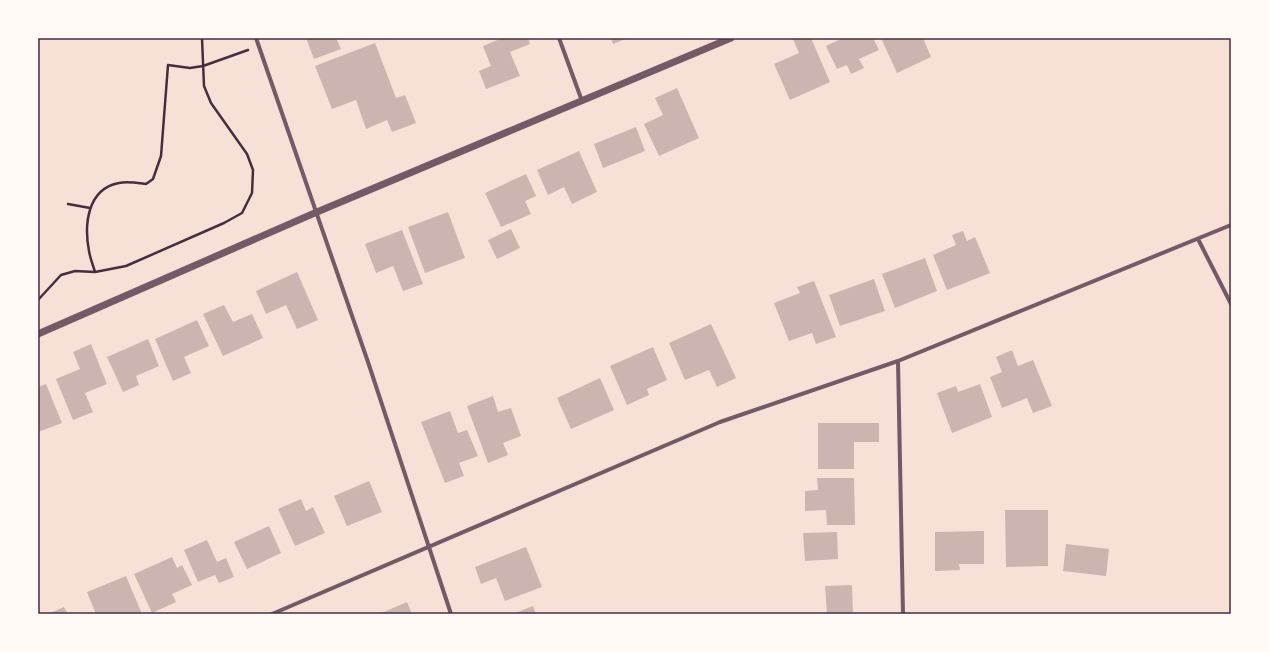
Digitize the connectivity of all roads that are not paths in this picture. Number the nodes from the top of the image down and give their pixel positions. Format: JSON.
{"nodes":[{"id":1,"x":256,"y":38,"type":"edge"},
{"id":2,"x":559,"y":38,"type":"edge"},
{"id":3,"x":730,"y":38,"type":"edge"},
{"id":4,"x":582,"y":101,"type":"junction"},
{"id":5,"x":317,"y":212,"type":"junction"},
{"id":6,"x":1231,"y":225,"type":"edge"},
{"id":7,"x":1198,"y":239,"type":"junction"},
{"id":8,"x":1231,"y":304,"type":"edge"},
{"id":9,"x":38,"y":334,"type":"edge"},
{"id":10,"x":898,"y":361,"type":"junction"},
{"id":11,"x":429,"y":546,"type":"junction"},
{"id":12,"x":272,"y":614,"type":"edge"},
{"id":13,"x":451,"y":614,"type":"edge"},
{"id":14,"x":903,"y":614,"type":"edge"}],
"edges":[{"from":1,"to":5,"type":"street"},
{"from":2,"to":4,"type":"street"},
{"from":3,"to":4,"type":"street"},
{"from":4,"to":5,"type":"street"},
{"from":5,"to":9,"type":"street"},
{"from":5,"to":11,"type":"street"},
{"from":6,"to":7,"type":"street"},
{"from":7,"to":8,"type":"street"},
{"from":7,"to":10,"type":"street"},
{"from":10,"to":11,"type":"street"},
{"from":10,"to":14,"type":"street"},
{"from":11,"to":12,"type":"street"},
{"from":11,"to":13,"type":"street"}]}
